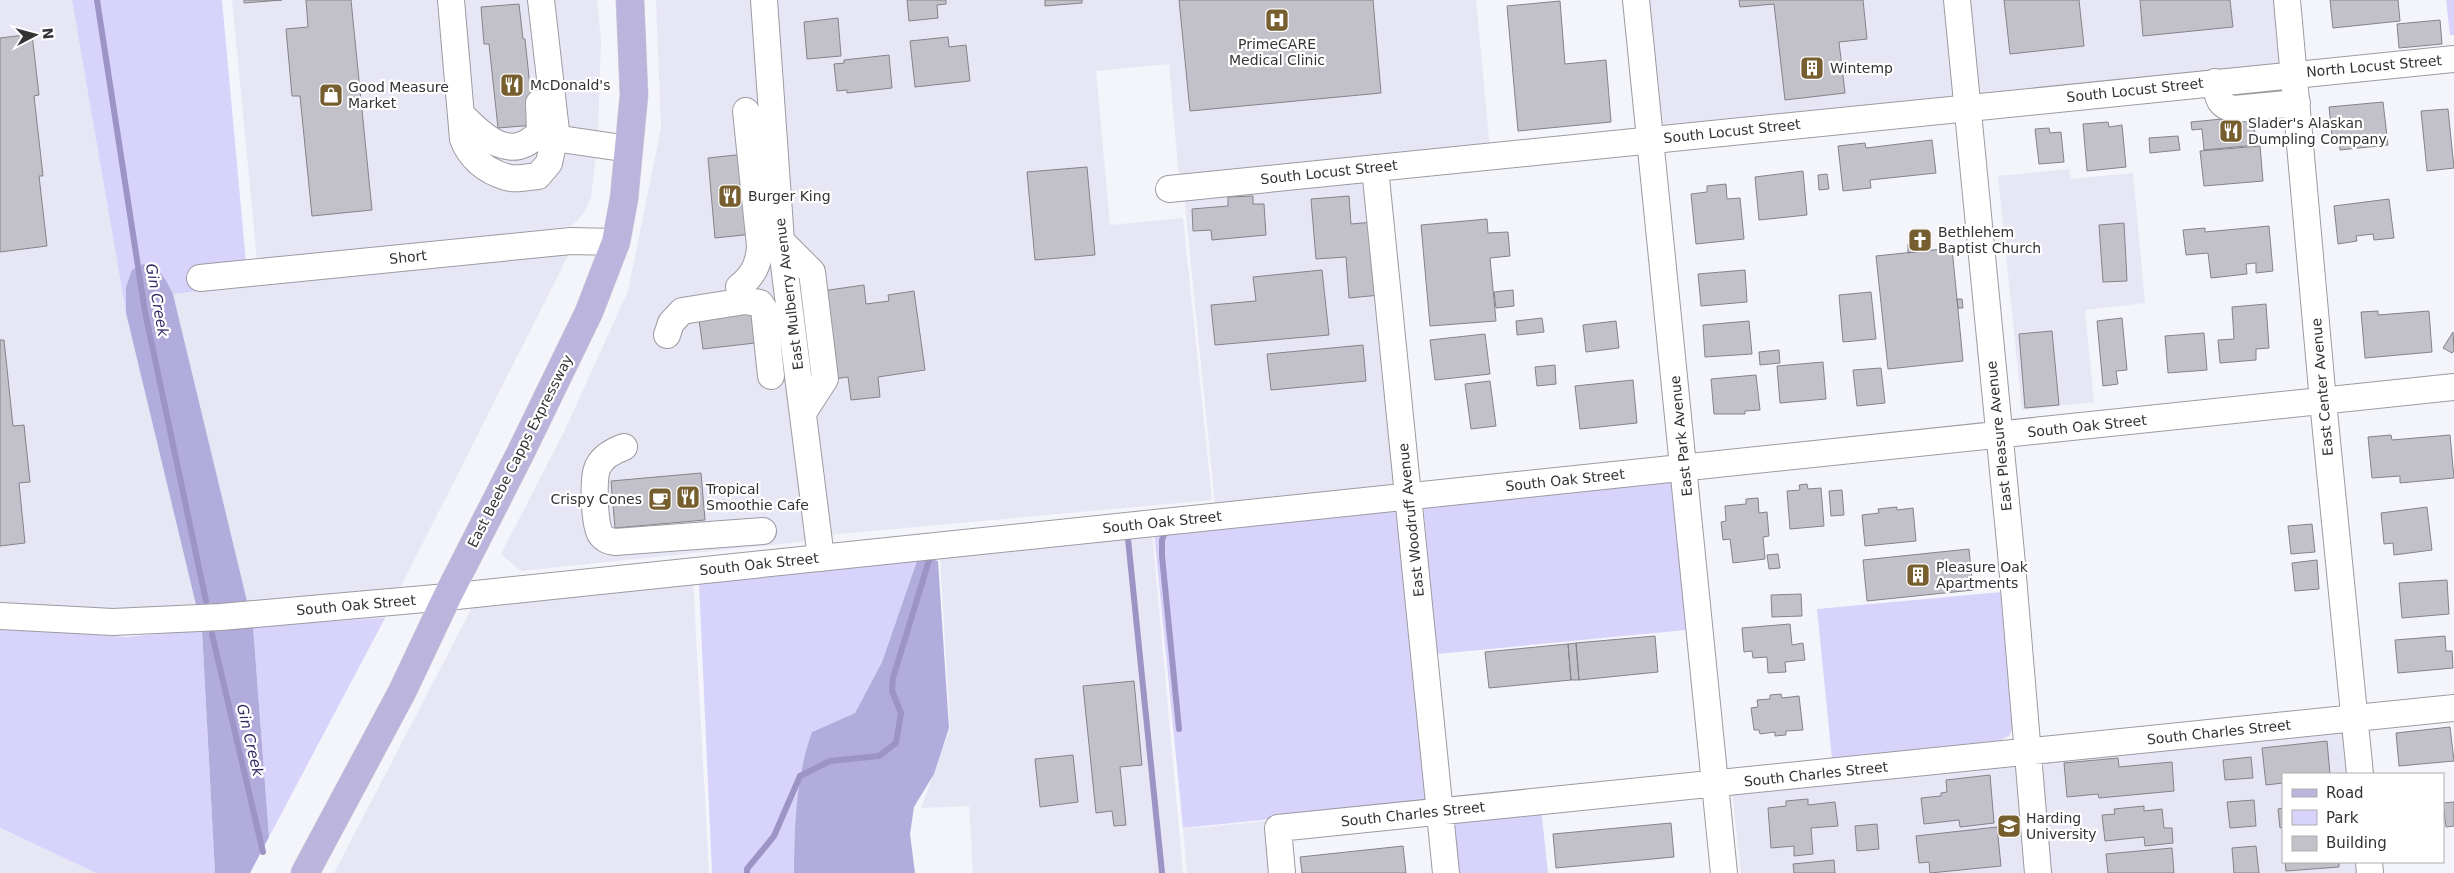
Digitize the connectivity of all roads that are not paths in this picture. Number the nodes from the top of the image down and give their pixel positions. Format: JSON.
{"nodes":[{"id":1,"x":451,"y":0,"type":"edge"},
{"id":2,"x":527,"y":0,"type":"edge"},
{"id":3,"x":541,"y":0,"type":"edge"},
{"id":4,"x":630,"y":0,"type":"edge"},
{"id":5,"x":764,"y":0,"type":"edge"},
{"id":6,"x":1636,"y":0,"type":"edge"},
{"id":7,"x":1957,"y":0,"type":"edge"},
{"id":8,"x":2287,"y":0,"type":"edge"},
{"id":9,"x":2454,"y":59,"type":"edge"},
{"id":10,"x":2294,"y":74,"type":"junction"},
{"id":11,"x":2215,"y":82,"type":"junction"},
{"id":12,"x":2297,"y":103,"type":"junction"},
{"id":13,"x":1966,"y":108,"type":"junction"},
{"id":14,"x":746,"y":111,"type":"dead end"},
{"id":15,"x":461,"y":114,"type":"junction"},
{"id":16,"x":554,"y":138,"type":"junction"},
{"id":17,"x":1650,"y":140,"type":"junction"},
{"id":18,"x":629,"y":149,"type":"junction"},
{"id":19,"x":1376,"y":168,"type":"junction"},
{"id":20,"x":1169,"y":189,"type":"dead end"},
{"id":21,"x":616,"y":242,"type":"junction"},
{"id":22,"x":200,"y":278,"type":"dead end"},
{"id":23,"x":739,"y":287,"type":"dead end"},
{"id":24,"x":667,"y":336,"type":"dead end"},
{"id":25,"x":772,"y":376,"type":"dead end"},
{"id":26,"x":2454,"y":387,"type":"edge"},
{"id":27,"x":2323,"y":401,"type":"junction"},
{"id":28,"x":1999,"y":435,"type":"junction"},
{"id":29,"x":624,"y":447,"type":"dead end"},
{"id":30,"x":1684,"y":468,"type":"junction"},
{"id":31,"x":1408,"y":497,"type":"junction"},
{"id":32,"x":763,"y":531,"type":"dead end"},
{"id":33,"x":822,"y":558,"type":"junction"},
{"id":34,"x":447,"y":597,"type":"junction"},
{"id":35,"x":0,"y":616,"type":"edge"},
{"id":36,"x":2454,"y":708,"type":"edge"},
{"id":37,"x":2355,"y":718,"type":"junction"},
{"id":38,"x":2027,"y":752,"type":"junction"},
{"id":39,"x":2360,"y":773,"type":"edge"},
{"id":40,"x":1714,"y":784,"type":"junction"},
{"id":41,"x":1440,"y":812,"type":"junction"},
{"id":42,"x":305,"y":873,"type":"edge"},
{"id":43,"x":1282,"y":873,"type":"edge"},
{"id":44,"x":1446,"y":873,"type":"edge"},
{"id":45,"x":1724,"y":873,"type":"edge"},
{"id":46,"x":2038,"y":873,"type":"edge"}],
"edges":[{"from":1,"to":15,"type":"street"},
{"from":2,"to":15,"type":"street"},
{"from":3,"to":16,"type":"street"},
{"from":4,"to":18,"type":"main road","name":"East Beebe Capps Expressway"},
{"from":5,"to":33,"type":"street","name":"East Mulberry Avenue"},
{"from":6,"to":17,"type":"street","name":"East Park Avenue"},
{"from":7,"to":13,"type":"street","name":"East Pleasure Avenue"},
{"from":8,"to":10,"type":"street","name":"East Center Avenue"},
{"from":9,"to":10,"type":"street","name":"North Locust Street"},
{"from":10,"to":11,"type":"street","name":"South Locust Street"},
{"from":10,"to":12,"type":"street","name":"East Center Avenue"},
{"from":11,"to":12,"type":"street"},
{"from":11,"to":13,"type":"street","name":"South Locust Street"},
{"from":12,"to":27,"type":"street","name":"East Center Avenue"},
{"from":13,"to":17,"type":"street","name":"South Locust Street"},
{"from":13,"to":28,"type":"street","name":"East Pleasure Avenue"},
{"from":14,"to":23,"type":"street"},
{"from":15,"to":16,"type":"street"},
{"from":16,"to":18,"type":"street"},
{"from":17,"to":19,"type":"street","name":"South Locust Street"},
{"from":17,"to":30,"type":"street","name":"East Park Avenue"},
{"from":18,"to":21,"type":"main road","name":"East Beebe Capps Expressway"},
{"from":19,"to":20,"type":"street","name":"South Locust Street"},
{"from":19,"to":31,"type":"street","name":"East Woodruff Avenue"},
{"from":21,"to":22,"type":"street","name":"Short"},
{"from":21,"to":34,"type":"main road","name":"East Beebe Capps Expressway"},
{"from":24,"to":25,"type":"street"},
{"from":26,"to":27,"type":"street","name":"South Oak Street"},
{"from":27,"to":28,"type":"street","name":"South Oak Street"},
{"from":27,"to":37,"type":"street","name":"East Center Avenue"},
{"from":28,"to":30,"type":"street","name":"South Oak Street"},
{"from":28,"to":38,"type":"street","name":"East Pleasure Avenue"},
{"from":29,"to":32,"type":"street"},
{"from":30,"to":31,"type":"street","name":"South Oak Street"},
{"from":30,"to":40,"type":"street","name":"East Park Avenue"},
{"from":31,"to":33,"type":"street","name":"South Oak Street"},
{"from":31,"to":41,"type":"street","name":"East Woodruff Avenue"},
{"from":33,"to":34,"type":"street","name":"South Oak Street"},
{"from":34,"to":35,"type":"street","name":"South Oak Street"},
{"from":34,"to":42,"type":"main road","name":"East Beebe Capps Expressway"},
{"from":36,"to":37,"type":"street","name":"South Charles Street"},
{"from":37,"to":38,"type":"street","name":"South Charles Street"},
{"from":37,"to":39,"type":"street","name":"East Center Avenue"},
{"from":38,"to":40,"type":"street","name":"South Charles Street"},
{"from":38,"to":46,"type":"street","name":"East Pleasure Avenue"},
{"from":40,"to":41,"type":"street","name":"South Charles Street"},
{"from":40,"to":45,"type":"street","name":"East Park Avenue"},
{"from":41,"to":43,"type":"street","name":"South Charles Street"},
{"from":41,"to":44,"type":"street","name":"East Woodruff Avenue"}]}
